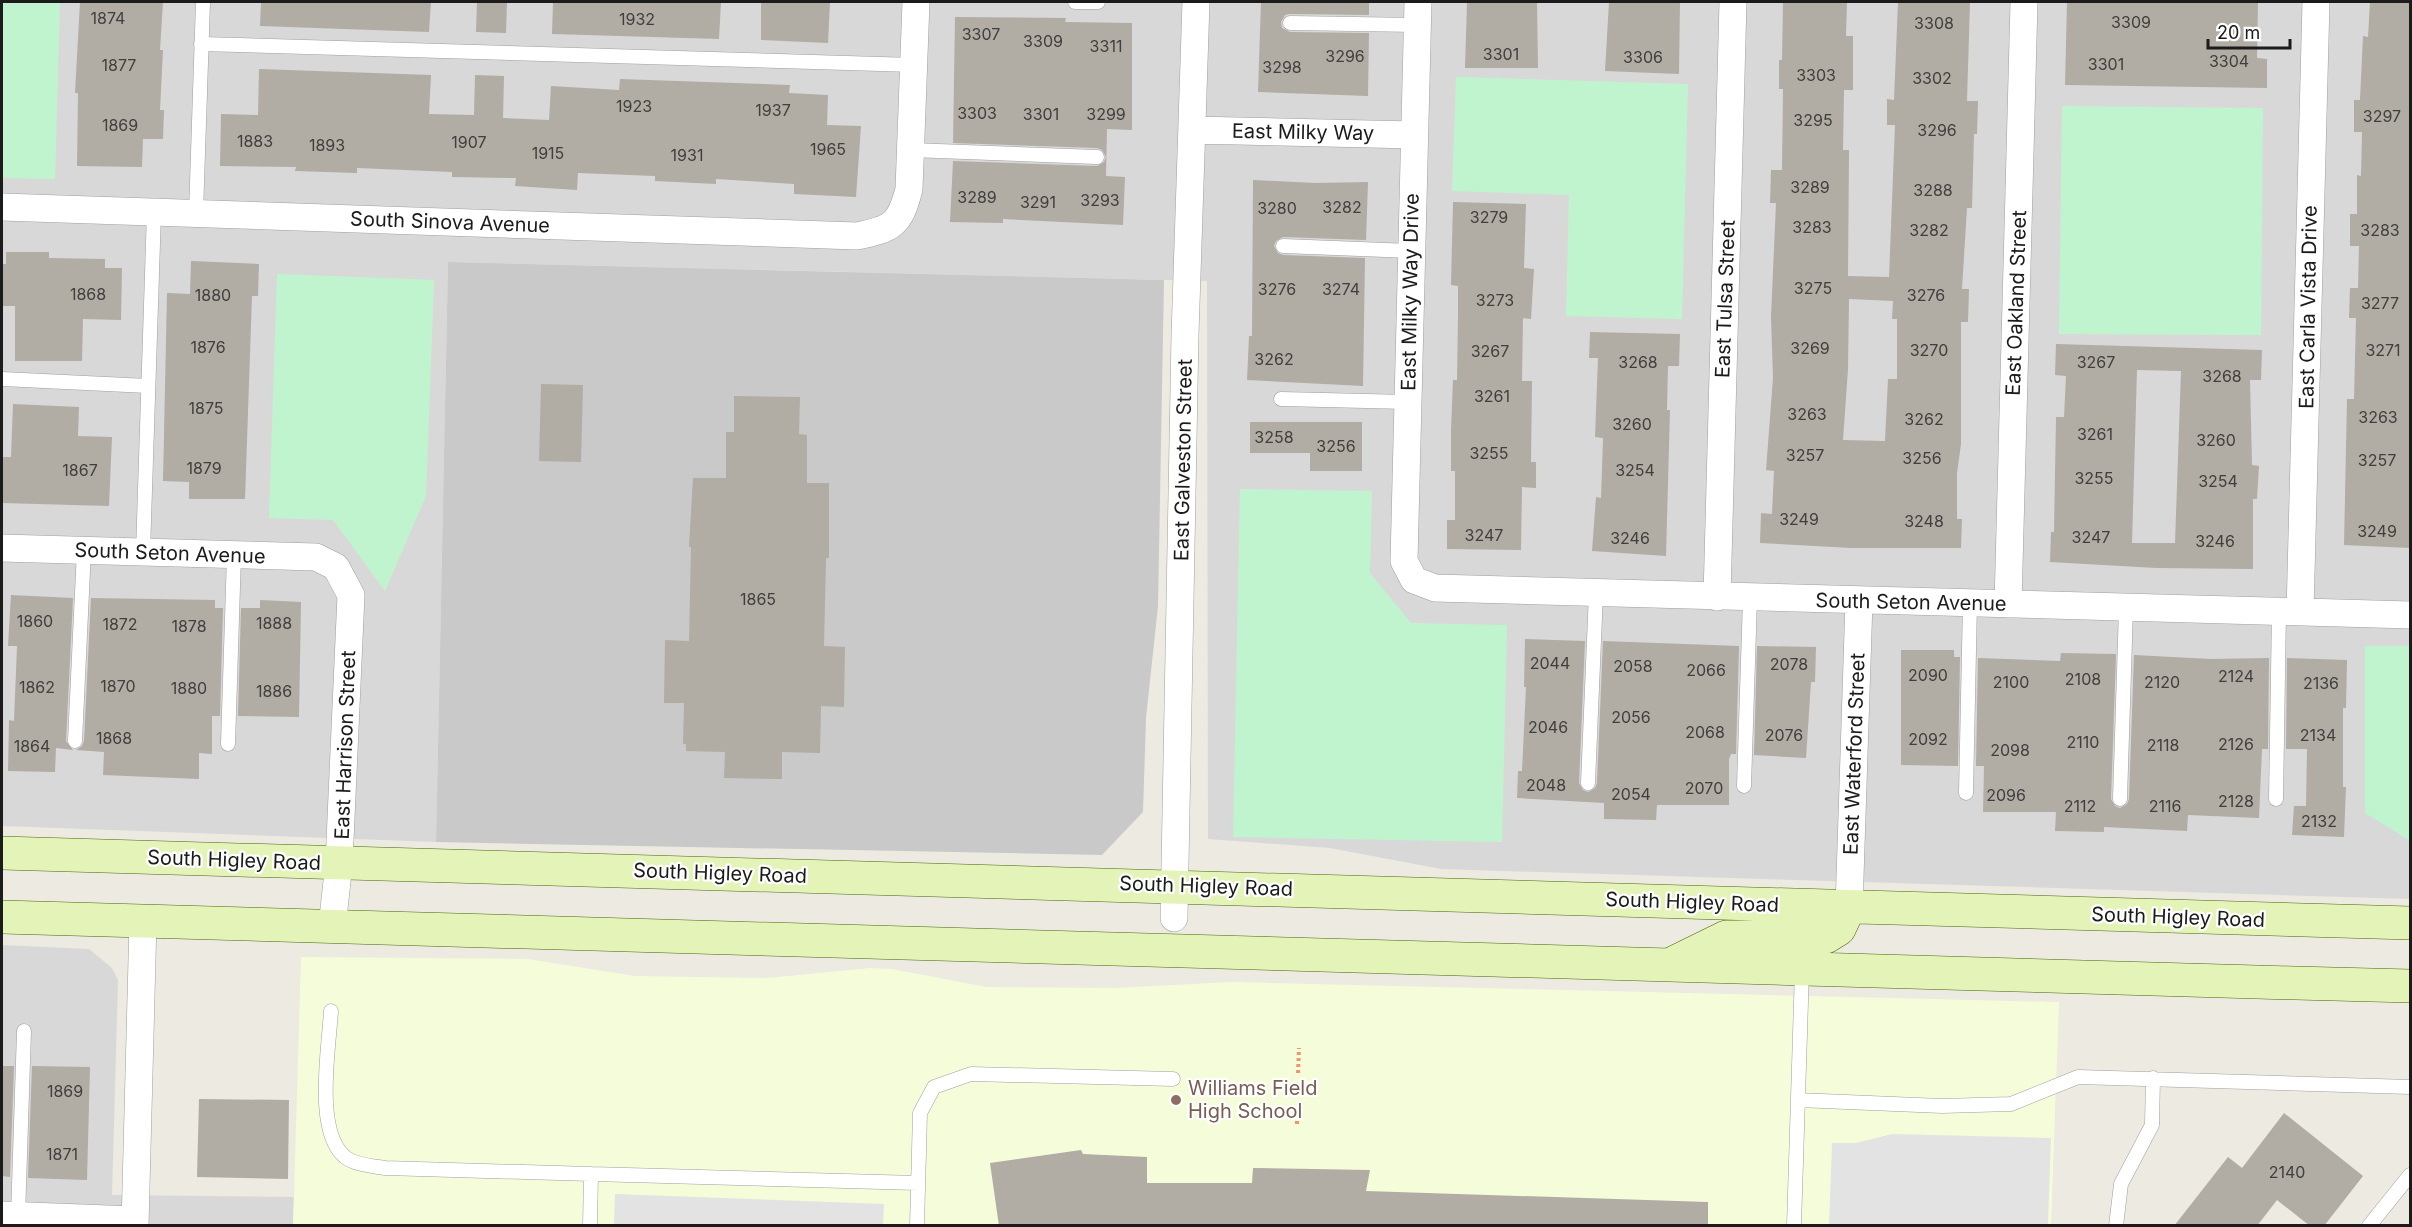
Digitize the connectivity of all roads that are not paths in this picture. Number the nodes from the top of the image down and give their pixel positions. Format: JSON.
{"nodes":[{"id":1,"x":202,"y":2,"type":"edge"},
{"id":2,"x":916,"y":2,"type":"edge"},
{"id":3,"x":1075,"y":2,"type":"edge"},
{"id":4,"x":1098,"y":2,"type":"edge"},
{"id":5,"x":1196,"y":2,"type":"edge"},
{"id":6,"x":1733,"y":2,"type":"edge"},
{"id":7,"x":2024,"y":2,"type":"edge"},
{"id":8,"x":2316,"y":2,"type":"edge"},
{"id":9,"x":1418,"y":14,"type":"edge"},
{"id":10,"x":1290,"y":22,"type":"dead end"},
{"id":11,"x":201,"y":45,"type":"junction"},
{"id":12,"x":914,"y":65,"type":"junction"},
{"id":13,"x":1192,"y":130,"type":"junction"},
{"id":14,"x":1414,"y":135,"type":"junction"},
{"id":15,"x":911,"y":150,"type":"junction"},
{"id":16,"x":1097,"y":157,"type":"dead end"},
{"id":17,"x":2,"y":207,"type":"edge"},
{"id":18,"x":153,"y":212,"type":"junction"},
{"id":19,"x":196,"y":213,"type":"junction"},
{"id":20,"x":1283,"y":246,"type":"dead end"},
{"id":21,"x":1411,"y":251,"type":"junction"},
{"id":22,"x":2,"y":379,"type":"edge"},
{"id":23,"x":148,"y":387,"type":"junction"},
{"id":24,"x":1281,"y":399,"type":"dead end"},
{"id":25,"x":1408,"y":402,"type":"junction"},
{"id":26,"x":2,"y":548,"type":"edge"},
{"id":27,"x":84,"y":550,"type":"junction"},
{"id":28,"x":143,"y":552,"type":"junction"},
{"id":29,"x":234,"y":555,"type":"junction"},
{"id":30,"x":336,"y":567,"type":"joint"},
{"id":31,"x":1414,"y":580,"type":"joint"},
{"id":32,"x":1596,"y":593,"type":"junction"},
{"id":33,"x":1718,"y":597,"type":"junction"},
{"id":34,"x":1750,"y":597,"type":"junction"},
{"id":35,"x":1859,"y":601,"type":"junction"},
{"id":36,"x":1970,"y":603,"type":"junction"},
{"id":37,"x":2008,"y":604,"type":"junction"},
{"id":38,"x":2126,"y":608,"type":"junction"},
{"id":39,"x":2289,"y":612,"type":"junction"},
{"id":40,"x":2410,"y":615,"type":"edge"},
{"id":41,"x":75,"y":741,"type":"dead end"},
{"id":42,"x":228,"y":744,"type":"dead end"},
{"id":43,"x":1588,"y":783,"type":"dead end"},
{"id":44,"x":1744,"y":786,"type":"dead end"},
{"id":45,"x":1966,"y":794,"type":"dead end"},
{"id":46,"x":2120,"y":799,"type":"dead end"},
{"id":47,"x":2276,"y":799,"type":"dead end"},
{"id":48,"x":2,"y":853,"type":"edge"},
{"id":49,"x":339,"y":863,"type":"junction"},
{"id":50,"x":1174,"y":885,"type":"junction"},
{"id":51,"x":1849,"y":908,"type":"junction"},
{"id":52,"x":2,"y":917,"type":"edge"},
{"id":53,"x":1174,"y":918,"type":"dead end"},
{"id":54,"x":142,"y":921,"type":"junction"},
{"id":55,"x":2410,"y":923,"type":"edge"},
{"id":56,"x":332,"y":927,"type":"junction"},
{"id":57,"x":1669,"y":965,"type":"junction"},
{"id":58,"x":1802,"y":969,"type":"junction"},
{"id":59,"x":2410,"y":986,"type":"edge"},
{"id":60,"x":331,"y":1011,"type":"dead end"},
{"id":61,"x":24,"y":1031,"type":"dead end"},
{"id":62,"x":2153,"y":1078,"type":"junction"},
{"id":63,"x":1173,"y":1079,"type":"dead end"},
{"id":64,"x":2410,"y":1087,"type":"edge"},
{"id":65,"x":1798,"y":1101,"type":"junction"},
{"id":66,"x":591,"y":1174,"type":"junction"},
{"id":67,"x":2410,"y":1175,"type":"edge"},
{"id":68,"x":918,"y":1183,"type":"junction"},
{"id":69,"x":10,"y":1216,"type":"edge"},
{"id":70,"x":135,"y":1222,"type":"edge"},
{"id":71,"x":590,"y":1226,"type":"edge"},
{"id":72,"x":917,"y":1226,"type":"edge"},
{"id":73,"x":1794,"y":1226,"type":"edge"},
{"id":74,"x":2116,"y":1226,"type":"edge"},
{"id":75,"x":2369,"y":1226,"type":"edge"}],
"edges":[{"from":1,"to":11,"type":"lane"},
{"from":2,"to":12,"type":"street"},
{"from":3,"to":4,"type":"lane"},
{"from":5,"to":13,"type":"street","name":"East Galveston Street"},
{"from":6,"to":33,"type":"street","name":"East Tulsa Street"},
{"from":7,"to":37,"type":"street","name":"East Oakland Street"},
{"from":8,"to":39,"type":"street","name":"East Carla Vista Drive"},
{"from":9,"to":10,"type":"lane"},
{"from":9,"to":14,"type":"street","name":"East Milky Way Drive"},
{"from":11,"to":12,"type":"lane"},
{"from":11,"to":19,"type":"lane"},
{"from":12,"to":15,"type":"street"},
{"from":13,"to":14,"type":"street","name":"East Milky Way"},
{"from":13,"to":50,"type":"street","name":"East Galveston Street"},
{"from":14,"to":21,"type":"street","name":"East Milky Way Drive"},
{"from":15,"to":16,"type":"lane"},
{"from":15,"to":19,"type":"street","name":"South Sinova Avenue"},
{"from":17,"to":18,"type":"street","name":"South Sinova Avenue"},
{"from":18,"to":19,"type":"street","name":"South Sinova Avenue"},
{"from":18,"to":23,"type":"lane"},
{"from":20,"to":21,"type":"lane"},
{"from":21,"to":25,"type":"street","name":"East Milky Way Drive"},
{"from":22,"to":23,"type":"lane"},
{"from":23,"to":28,"type":"lane"},
{"from":24,"to":25,"type":"lane"},
{"from":25,"to":31,"type":"street","name":"East Milky Way Drive"},
{"from":26,"to":27,"type":"street","name":"South Seton Avenue"},
{"from":27,"to":28,"type":"street","name":"South Seton Avenue"},
{"from":27,"to":41,"type":"lane"},
{"from":28,"to":29,"type":"street","name":"South Seton Avenue"},
{"from":29,"to":30,"type":"street","name":"South Seton Avenue"},
{"from":29,"to":42,"type":"lane"},
{"from":30,"to":49,"type":"street","name":"East Harrison Street"},
{"from":31,"to":32,"type":"street","name":"South Seton Avenue"},
{"from":32,"to":33,"type":"street","name":"South Seton Avenue"},
{"from":32,"to":43,"type":"lane"},
{"from":33,"to":34,"type":"street","name":"South Seton Avenue"},
{"from":34,"to":35,"type":"street","name":"South Seton Avenue"},
{"from":34,"to":44,"type":"lane"},
{"from":35,"to":36,"type":"street","name":"South Seton Avenue"},
{"from":35,"to":51,"type":"street","name":"East Waterford Street"},
{"from":36,"to":37,"type":"street","name":"South Seton Avenue"},
{"from":36,"to":45,"type":"lane"},
{"from":37,"to":38,"type":"street","name":"South Seton Avenue"},
{"from":38,"to":39,"type":"street","name":"South Seton Avenue"},
{"from":38,"to":46,"type":"lane"},
{"from":39,"to":40,"type":"street","name":"South Seton Avenue"},
{"from":39,"to":47,"type":"lane"},
{"from":48,"to":49,"type":"main road","name":"South Higley Road"},
{"from":49,"to":50,"type":"main road","name":"South Higley Road"},
{"from":49,"to":56,"type":"street","name":"East Harrison Street"},
{"from":50,"to":51,"type":"main road","name":"South Higley Road"},
{"from":50,"to":53,"type":"street","name":"East Galveston Street"},
{"from":51,"to":55,"type":"main road","name":"South Higley Road"},
{"from":51,"to":57,"type":"main road"},
{"from":52,"to":54,"type":"main road"},
{"from":54,"to":56,"type":"main road"},
{"from":54,"to":70,"type":"street"},
{"from":56,"to":57,"type":"main road"},
{"from":57,"to":58,"type":"main road"},
{"from":58,"to":59,"type":"main road"},
{"from":58,"to":65,"type":"lane"},
{"from":60,"to":66,"type":"lane"},
{"from":61,"to":69,"type":"lane"},
{"from":62,"to":64,"type":"lane"},
{"from":62,"to":65,"type":"lane"},
{"from":62,"to":74,"type":"lane"},
{"from":63,"to":68,"type":"lane"},
{"from":65,"to":73,"type":"lane"},
{"from":66,"to":68,"type":"lane"},
{"from":66,"to":71,"type":"lane"},
{"from":67,"to":75,"type":"lane"},
{"from":68,"to":72,"type":"lane"},
{"from":69,"to":70,"type":"street"}]}
